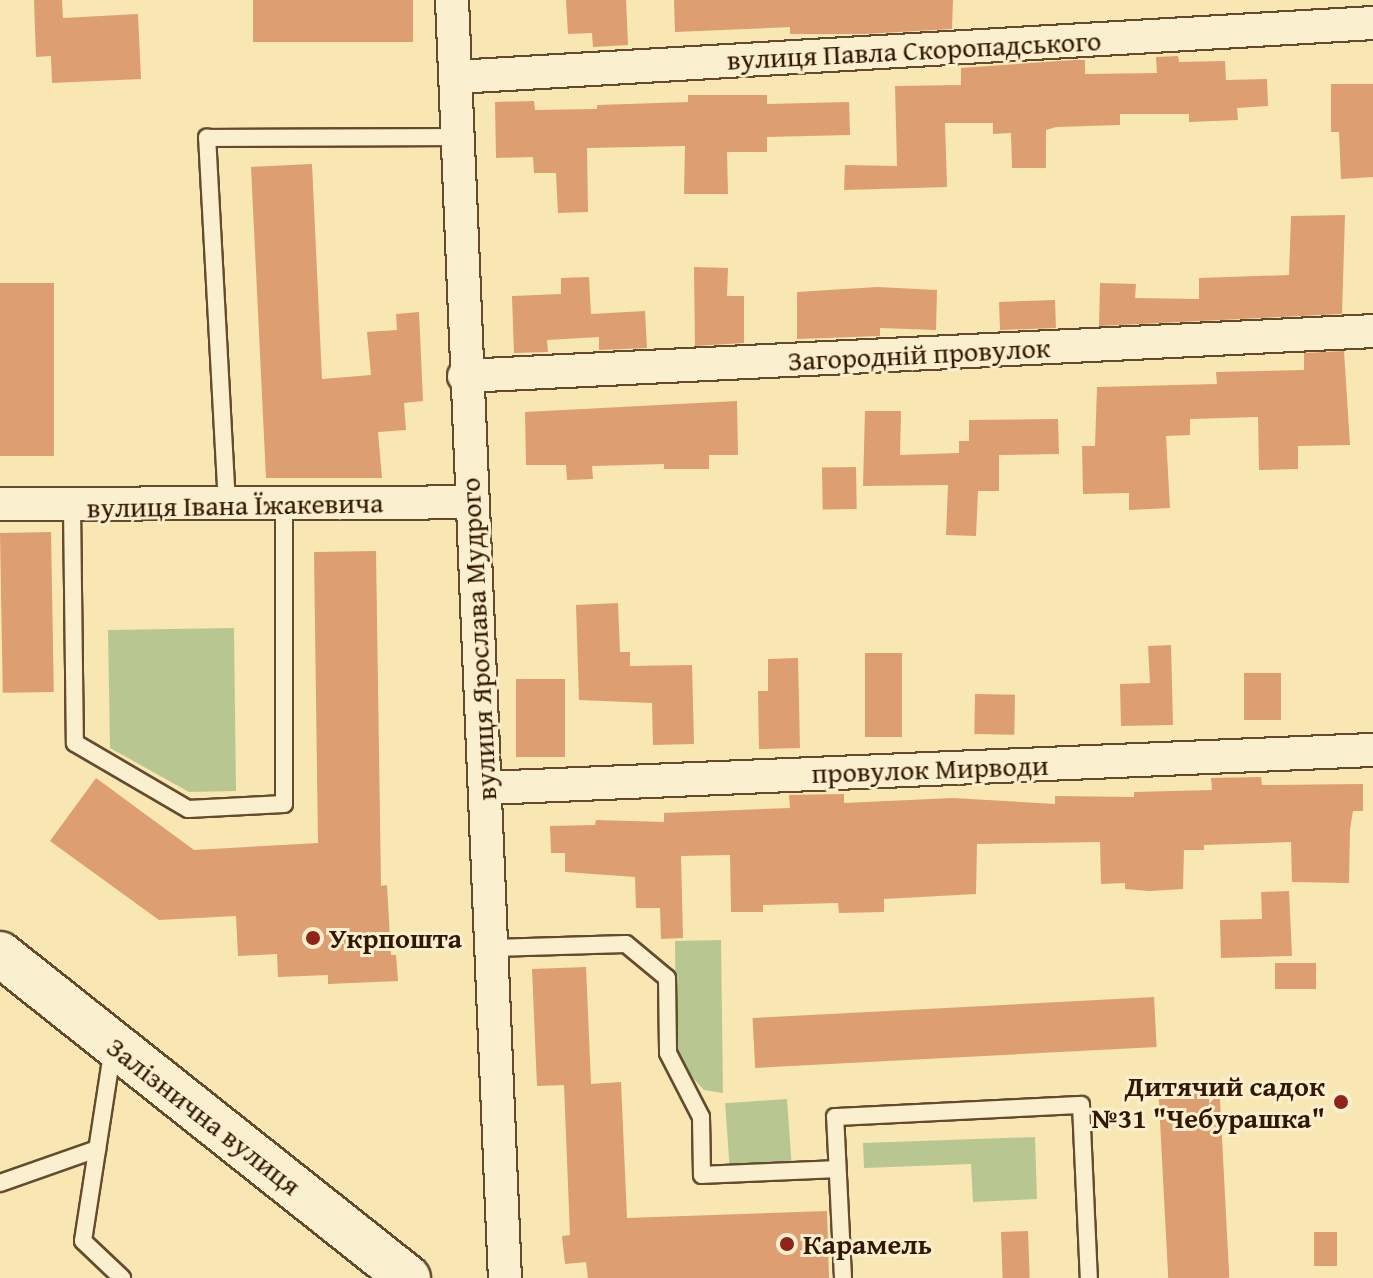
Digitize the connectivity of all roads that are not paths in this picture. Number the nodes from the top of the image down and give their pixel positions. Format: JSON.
{"nodes":[{"id":1,"x":452,"y":0,"type":"edge"},
{"id":2,"x":1373,"y":23,"type":"edge"},
{"id":3,"x":456,"y":77,"type":"junction"},
{"id":4,"x":458,"y":137,"type":"junction"},
{"id":5,"x":1373,"y":331,"type":"edge"},
{"id":6,"x":464,"y":376,"type":"junction"},
{"id":7,"x":470,"y":502,"type":"junction"},
{"id":8,"x":0,"y":504,"type":"edge"},
{"id":9,"x":284,"y":504,"type":"junction"},
{"id":10,"x":227,"y":505,"type":"junction"},
{"id":11,"x":72,"y":507,"type":"junction"},
{"id":12,"x":1373,"y":750,"type":"edge"},
{"id":13,"x":487,"y":788,"type":"junction"},
{"id":14,"x":493,"y":948,"type":"junction"},
{"id":15,"x":0,"y":954,"type":"edge"},
{"id":16,"x":113,"y":1044,"type":"junction"},
{"id":17,"x":97,"y":1149,"type":"junction"},
{"id":18,"x":837,"y":1169,"type":"junction"},
{"id":19,"x":0,"y":1183,"type":"edge"},
{"id":20,"x":122,"y":1278,"type":"edge"},
{"id":21,"x":408,"y":1278,"type":"edge"},
{"id":22,"x":505,"y":1278,"type":"edge"},
{"id":23,"x":843,"y":1278,"type":"edge"},
{"id":24,"x":1089,"y":1278,"type":"edge"}],
"edges":[{"from":1,"to":3,"type":"street","name":"вулиця Ярослава Мудрого"},
{"from":2,"to":3,"type":"street","name":"вулиця Павла Скоропадського"},
{"from":3,"to":4,"type":"street","name":"вулиця Ярослава Мудрого"},
{"from":4,"to":6,"type":"street","name":"вулиця Ярослава Мудрого"},
{"from":4,"to":10,"type":"lane"},
{"from":5,"to":6,"type":"street","name":"Загородній провулок"},
{"from":6,"to":7,"type":"street","name":"вулиця Ярослава Мудрого"},
{"from":7,"to":9,"type":"street","name":"вулиця Івана Їжакевича"},
{"from":7,"to":13,"type":"street","name":"вулиця Ярослава Мудрого"},
{"from":8,"to":11,"type":"street","name":"вулиця Івана Їжакевича"},
{"from":9,"to":10,"type":"street","name":"вулиця Івана Їжакевича"},
{"from":9,"to":11,"type":"lane"},
{"from":10,"to":11,"type":"street","name":"вулиця Івана Їжакевича"},
{"from":12,"to":13,"type":"street","name":"провулок Мирводи"},
{"from":13,"to":14,"type":"street","name":"вулиця Ярослава Мудрого"},
{"from":14,"to":18,"type":"lane"},
{"from":14,"to":22,"type":"street","name":"вулиця Ярослава Мудрого"},
{"from":15,"to":16,"type":"main road","name":"Залізнична вулиця"},
{"from":16,"to":17,"type":"lane"},
{"from":16,"to":21,"type":"main road","name":"Залізнична вулиця"},
{"from":17,"to":19,"type":"lane"},
{"from":17,"to":20,"type":"lane"},
{"from":18,"to":23,"type":"lane"},
{"from":18,"to":24,"type":"lane"}]}
